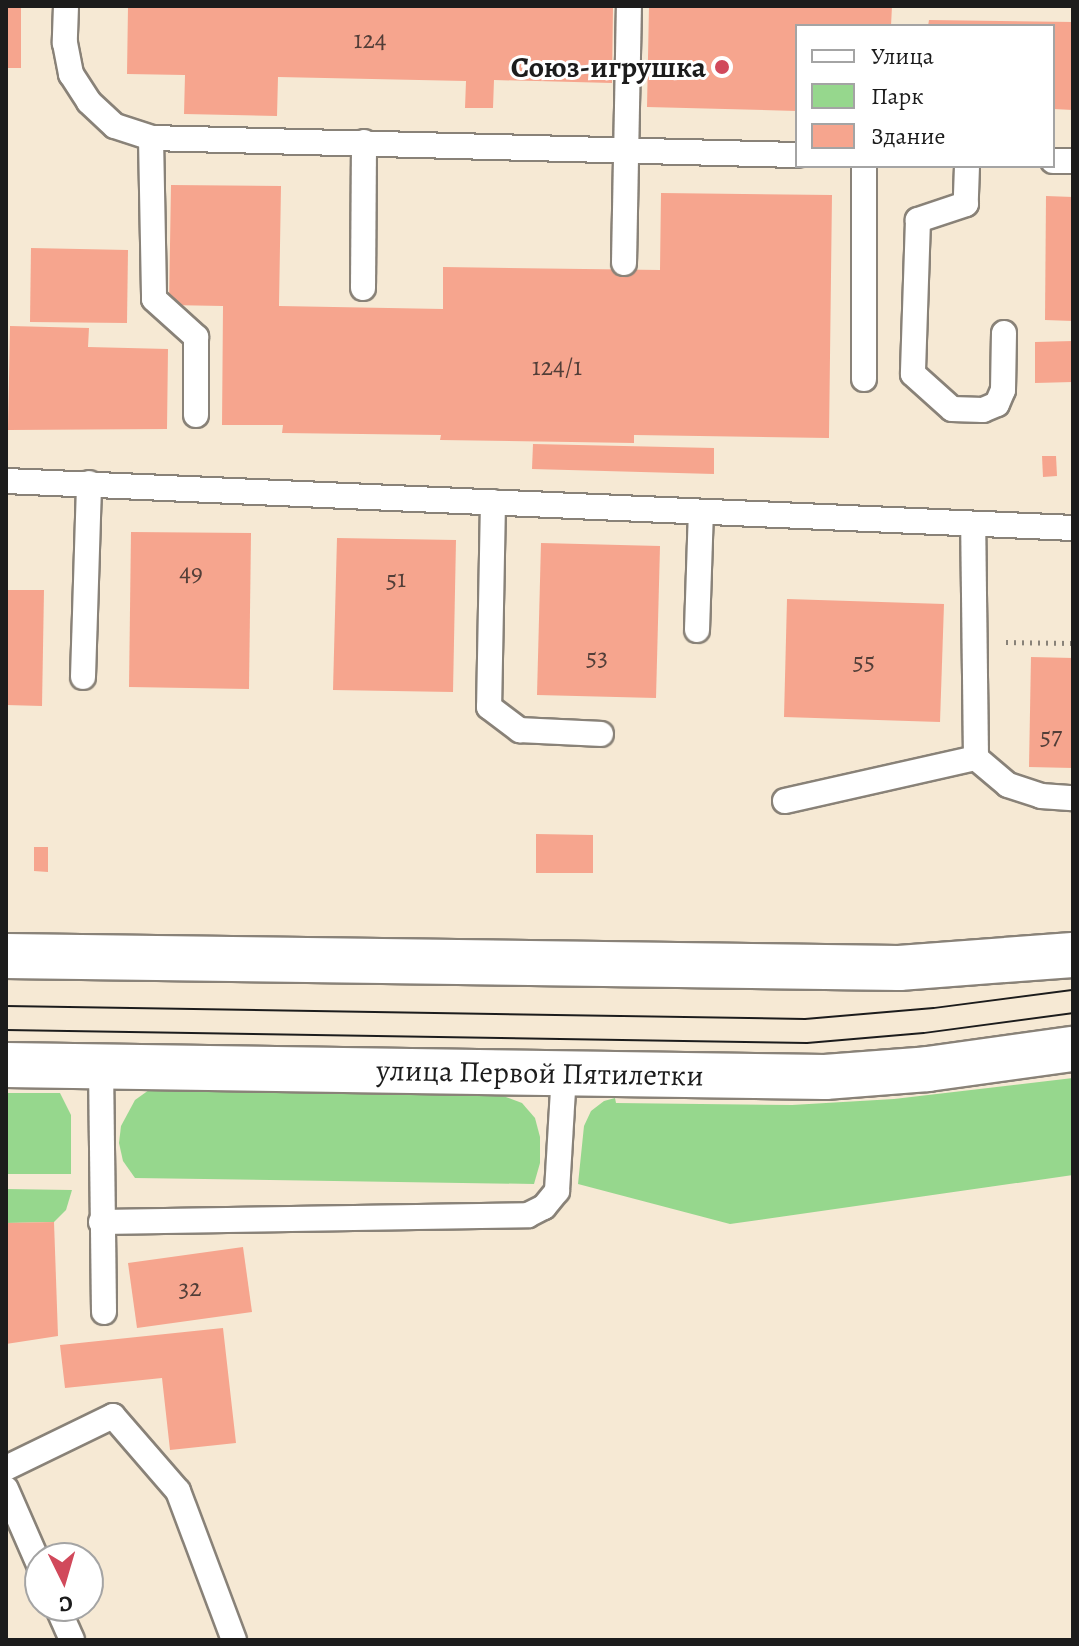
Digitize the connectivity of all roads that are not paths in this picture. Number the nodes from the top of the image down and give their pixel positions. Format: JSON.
{"nodes":[{"id":1,"x":66,"y":6,"type":"edge"},
{"id":2,"x":629,"y":6,"type":"edge"},
{"id":3,"x":151,"y":138,"type":"junction"},
{"id":4,"x":364,"y":142,"type":"junction"},
{"id":5,"x":626,"y":151,"type":"junction"},
{"id":6,"x":795,"y":155,"type":"edge"},
{"id":7,"x":864,"y":168,"type":"edge"},
{"id":8,"x":967,"y":168,"type":"edge"},
{"id":9,"x":624,"y":263,"type":"dead end"},
{"id":10,"x":363,"y":288,"type":"dead end"},
{"id":11,"x":1004,"y":333,"type":"dead end"},
{"id":12,"x":864,"y":379,"type":"dead end"},
{"id":13,"x":196,"y":415,"type":"dead end"},
{"id":14,"x":6,"y":481,"type":"edge"},
{"id":15,"x":89,"y":483,"type":"junction"},
{"id":16,"x":493,"y":502,"type":"junction"},
{"id":17,"x":701,"y":512,"type":"junction"},
{"id":18,"x":973,"y":526,"type":"junction"},
{"id":19,"x":1073,"y":528,"type":"edge"},
{"id":20,"x":697,"y":630,"type":"dead end"},
{"id":21,"x":83,"y":677,"type":"dead end"},
{"id":22,"x":601,"y":734,"type":"dead end"},
{"id":23,"x":976,"y":758,"type":"junction"},
{"id":24,"x":1073,"y":798,"type":"edge"},
{"id":25,"x":785,"y":801,"type":"dead end"},
{"id":26,"x":1073,"y":955,"type":"edge"},
{"id":27,"x":6,"y":956,"type":"edge"},
{"id":28,"x":1073,"y":1049,"type":"edge"},
{"id":29,"x":6,"y":1065,"type":"edge"},
{"id":30,"x":101,"y":1066,"type":"junction"},
{"id":31,"x":564,"y":1073,"type":"junction"},
{"id":32,"x":101,"y":1222,"type":"junction"},
{"id":33,"x":104,"y":1312,"type":"dead end"},
{"id":34,"x":6,"y":1468,"type":"edge"},
{"id":35,"x":6,"y":1489,"type":"edge"},
{"id":36,"x":29,"y":1542,"type":"edge"},
{"id":37,"x":234,"y":1640,"type":"edge"}],
"edges":[{"from":1,"to":3,"type":"lane"},
{"from":2,"to":5,"type":"lane"},
{"from":3,"to":4,"type":"lane"},
{"from":3,"to":13,"type":"lane"},
{"from":4,"to":5,"type":"lane"},
{"from":4,"to":10,"type":"lane"},
{"from":5,"to":6,"type":"lane"},
{"from":5,"to":9,"type":"lane"},
{"from":7,"to":12,"type":"lane"},
{"from":8,"to":11,"type":"lane"},
{"from":14,"to":15,"type":"lane"},
{"from":15,"to":16,"type":"lane"},
{"from":15,"to":21,"type":"lane"},
{"from":16,"to":17,"type":"lane"},
{"from":16,"to":22,"type":"lane"},
{"from":17,"to":18,"type":"lane"},
{"from":17,"to":20,"type":"lane"},
{"from":18,"to":19,"type":"lane"},
{"from":18,"to":23,"type":"lane"},
{"from":23,"to":24,"type":"lane"},
{"from":23,"to":25,"type":"lane"},
{"from":26,"to":27,"type":"main road"},
{"from":28,"to":31,"type":"main road","name":"улица Первой Пятилетки"},
{"from":29,"to":30,"type":"main road","name":"улица Первой Пятилетки"},
{"from":30,"to":31,"type":"main road","name":"улица Первой Пятилетки"},
{"from":30,"to":32,"type":"lane"},
{"from":31,"to":32,"type":"lane"},
{"from":32,"to":33,"type":"lane"},
{"from":34,"to":37,"type":"lane"},
{"from":35,"to":36,"type":"lane"}]}
